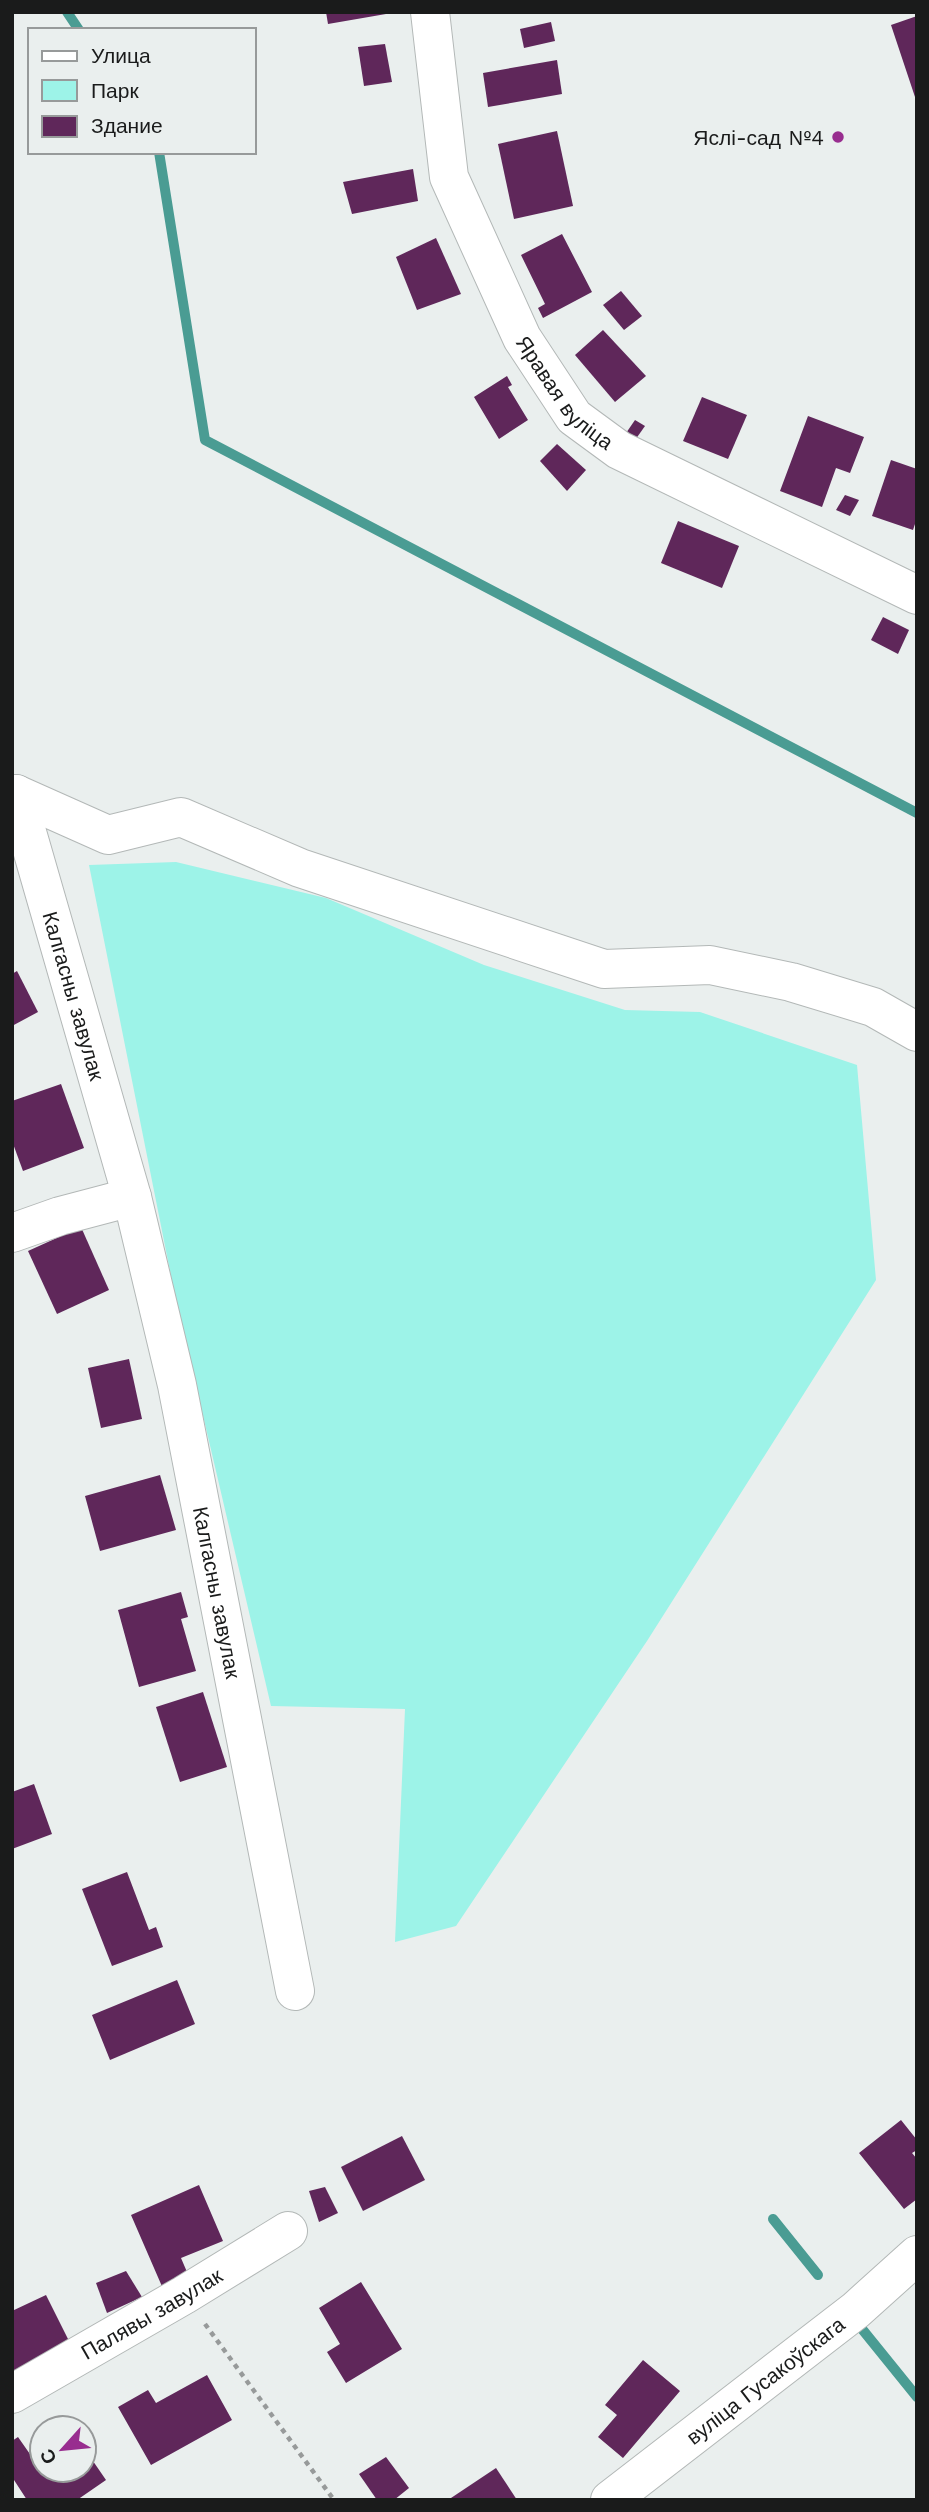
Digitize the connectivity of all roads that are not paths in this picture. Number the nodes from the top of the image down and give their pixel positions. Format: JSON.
{"nodes":[{"id":1,"x":430,"y":12,"type":"edge"},
{"id":2,"x":917,"y":594,"type":"edge"},
{"id":3,"x":14,"y":795,"type":"edge"},
{"id":4,"x":917,"y":1032,"type":"edge"},
{"id":5,"x":132,"y":1197,"type":"junction"},
{"id":6,"x":12,"y":1233,"type":"edge"},
{"id":7,"x":295,"y":1991,"type":"dead end"},
{"id":8,"x":288,"y":2231,"type":"dead end"},
{"id":9,"x":917,"y":2255,"type":"edge"},
{"id":10,"x":12,"y":2394,"type":"edge"},
{"id":11,"x":610,"y":2500,"type":"edge"}],
"edges":[{"from":1,"to":2,"type":"street","name":"Яравая вуліца"},
{"from":3,"to":4,"type":"street"},
{"from":3,"to":5,"type":"street","name":"Калгасны завулак"},
{"from":5,"to":6,"type":"street"},
{"from":5,"to":7,"type":"street","name":"Калгасны завулак"},
{"from":8,"to":10,"type":"street","name":"Палявы завулак"},
{"from":9,"to":11,"type":"street","name":"вуліца Гусакоўскага"}]}
